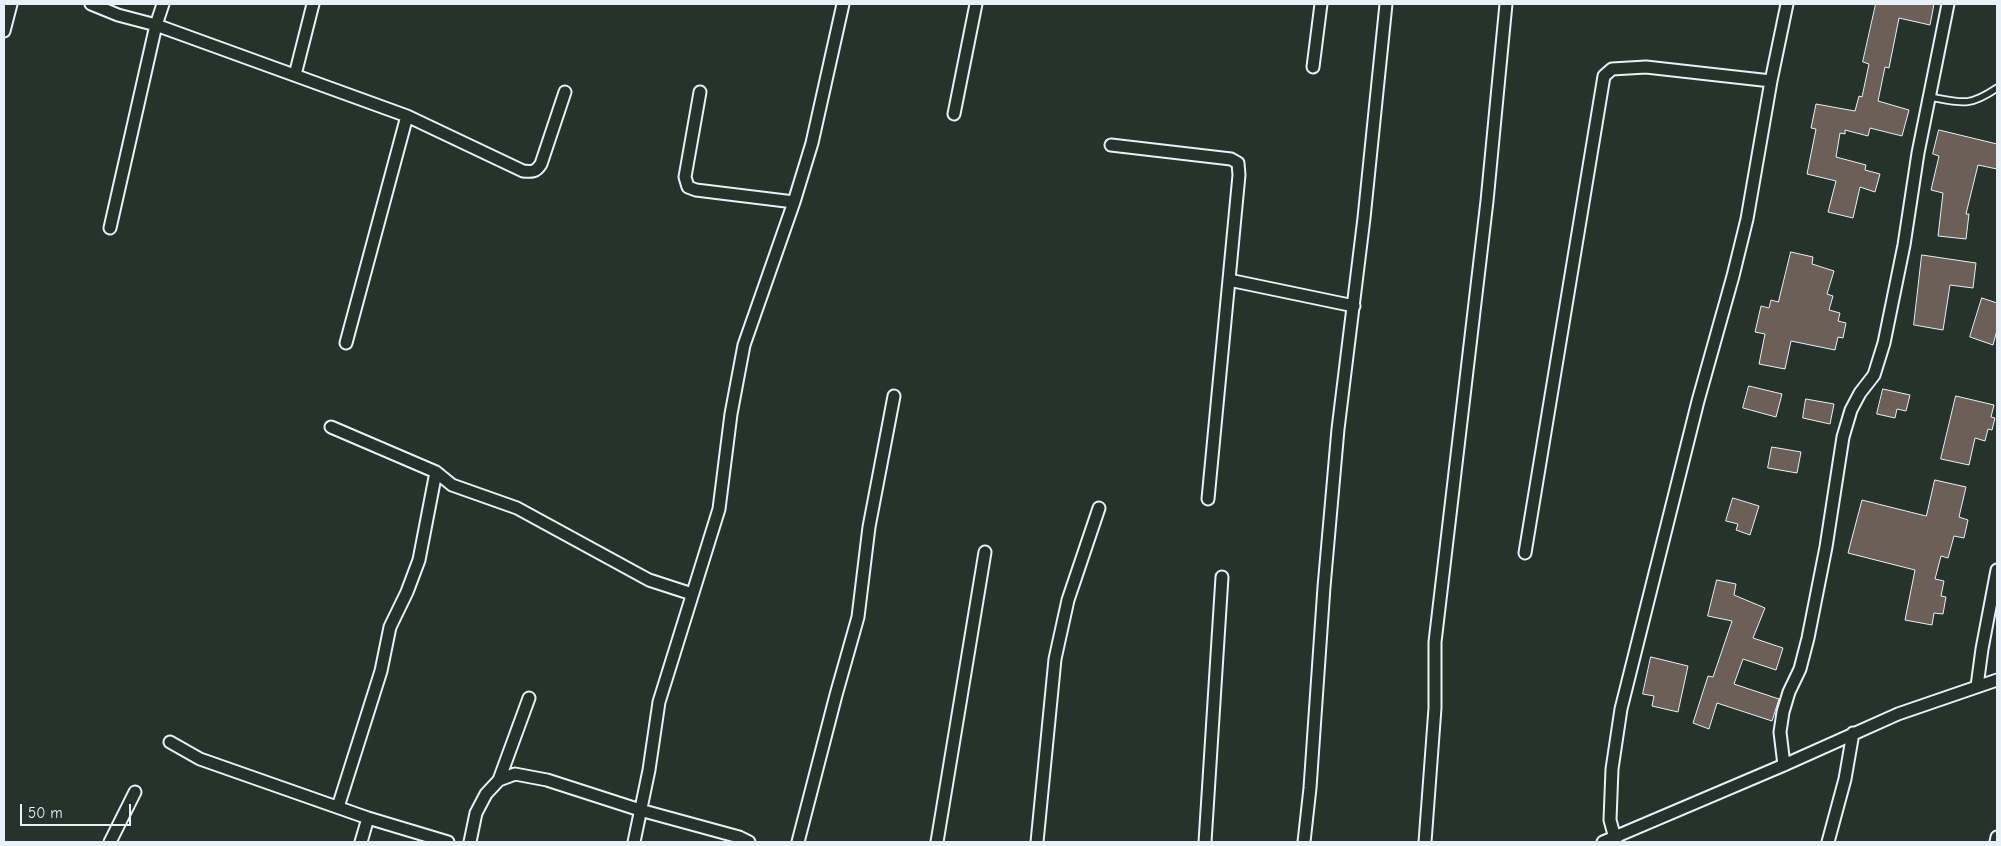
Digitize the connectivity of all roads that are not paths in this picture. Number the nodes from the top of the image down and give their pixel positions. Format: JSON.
{"nodes":[{"id":1,"x":11,"y":4,"type":"edge"},
{"id":2,"x":91,"y":4,"type":"edge"},
{"id":3,"x":163,"y":4,"type":"edge"},
{"id":4,"x":313,"y":4,"type":"edge"},
{"id":5,"x":843,"y":4,"type":"edge"},
{"id":6,"x":976,"y":4,"type":"edge"},
{"id":7,"x":1321,"y":4,"type":"edge"},
{"id":8,"x":1386,"y":4,"type":"edge"},
{"id":9,"x":1506,"y":4,"type":"edge"},
{"id":10,"x":1787,"y":4,"type":"edge"},
{"id":11,"x":1948,"y":4,"type":"edge"},
{"id":12,"x":156,"y":25,"type":"junction"},
{"id":13,"x":4,"y":31,"type":"edge"},
{"id":14,"x":1313,"y":67,"type":"dead end"},
{"id":15,"x":295,"y":75,"type":"junction"},
{"id":16,"x":1771,"y":81,"type":"junction"},
{"id":17,"x":1997,"y":88,"type":"edge"},
{"id":18,"x":565,"y":92,"type":"dead end"},
{"id":19,"x":700,"y":92,"type":"dead end"},
{"id":20,"x":1930,"y":97,"type":"junction"},
{"id":21,"x":954,"y":114,"type":"dead end"},
{"id":22,"x":407,"y":116,"type":"junction"},
{"id":23,"x":1111,"y":145,"type":"dead end"},
{"id":24,"x":794,"y":202,"type":"junction"},
{"id":25,"x":110,"y":228,"type":"dead end"},
{"id":26,"x":1229,"y":280,"type":"junction"},
{"id":27,"x":1354,"y":306,"type":"junction"},
{"id":28,"x":346,"y":343,"type":"dead end"},
{"id":29,"x":894,"y":396,"type":"dead end"},
{"id":30,"x":331,"y":427,"type":"dead end"},
{"id":31,"x":436,"y":472,"type":"junction"},
{"id":32,"x":1208,"y":499,"type":"dead end"},
{"id":33,"x":1099,"y":508,"type":"dead end"},
{"id":34,"x":985,"y":552,"type":"dead end"},
{"id":35,"x":1525,"y":553,"type":"dead end"},
{"id":36,"x":1997,"y":570,"type":"edge"},
{"id":37,"x":1222,"y":577,"type":"dead end"},
{"id":38,"x":692,"y":594,"type":"junction"},
{"id":39,"x":1997,"y":680,"type":"edge"},
{"id":40,"x":1977,"y":686,"type":"junction"},
{"id":41,"x":529,"y":698,"type":"dead end"},
{"id":42,"x":1853,"y":733,"type":"junction"},
{"id":43,"x":170,"y":742,"type":"dead end"},
{"id":44,"x":1784,"y":765,"type":"junction"},
{"id":45,"x":499,"y":780,"type":"junction"},
{"id":46,"x":136,"y":792,"type":"dead end"},
{"id":47,"x":338,"y":807,"type":"junction"},
{"id":48,"x":640,"y":810,"type":"junction"},
{"id":49,"x":368,"y":818,"type":"junction"},
{"id":50,"x":1997,"y":837,"type":"edge"},
{"id":51,"x":1615,"y":840,"type":"edge"},
{"id":52,"x":110,"y":842,"type":"edge"},
{"id":53,"x":361,"y":842,"type":"edge"},
{"id":54,"x":448,"y":842,"type":"edge"},
{"id":55,"x":470,"y":842,"type":"edge"},
{"id":56,"x":634,"y":842,"type":"edge"},
{"id":57,"x":750,"y":842,"type":"edge"},
{"id":58,"x":798,"y":842,"type":"edge"},
{"id":59,"x":937,"y":842,"type":"edge"},
{"id":60,"x":1037,"y":842,"type":"edge"},
{"id":61,"x":1205,"y":842,"type":"edge"},
{"id":62,"x":1304,"y":842,"type":"edge"},
{"id":63,"x":1425,"y":842,"type":"edge"},
{"id":64,"x":1603,"y":842,"type":"edge"},
{"id":65,"x":1828,"y":842,"type":"edge"},
{"id":66,"x":1996,"y":842,"type":"edge"}],
"edges":[{"from":1,"to":13,"type":"street"},
{"from":2,"to":12,"type":"street"},
{"from":3,"to":12,"type":"street"},
{"from":4,"to":15,"type":"street"},
{"from":5,"to":24,"type":"street"},
{"from":6,"to":21,"type":"street"},
{"from":7,"to":14,"type":"street"},
{"from":8,"to":27,"type":"street"},
{"from":9,"to":63,"type":"street"},
{"from":10,"to":16,"type":"street"},
{"from":11,"to":20,"type":"street"},
{"from":12,"to":15,"type":"street"},
{"from":12,"to":25,"type":"street"},
{"from":15,"to":22,"type":"street"},
{"from":16,"to":35,"type":"street"},
{"from":16,"to":51,"type":"street"},
{"from":17,"to":20,"type":"lane"},
{"from":18,"to":22,"type":"street"},
{"from":19,"to":24,"type":"street"},
{"from":20,"to":44,"type":"street"},
{"from":22,"to":28,"type":"street"},
{"from":23,"to":26,"type":"street"},
{"from":24,"to":38,"type":"street"},
{"from":26,"to":27,"type":"street"},
{"from":26,"to":32,"type":"street"},
{"from":27,"to":62,"type":"street"},
{"from":29,"to":58,"type":"street"},
{"from":30,"to":31,"type":"street"},
{"from":31,"to":38,"type":"street"},
{"from":31,"to":47,"type":"street"},
{"from":33,"to":60,"type":"street"},
{"from":34,"to":59,"type":"street"},
{"from":36,"to":40,"type":"street"},
{"from":37,"to":61,"type":"street"},
{"from":38,"to":48,"type":"street"},
{"from":39,"to":40,"type":"street"},
{"from":40,"to":42,"type":"street"},
{"from":41,"to":45,"type":"street"},
{"from":42,"to":44,"type":"street"},
{"from":42,"to":65,"type":"street"},
{"from":43,"to":47,"type":"street"},
{"from":44,"to":51,"type":"street"},
{"from":45,"to":48,"type":"street"},
{"from":45,"to":55,"type":"street"},
{"from":46,"to":52,"type":"street"},
{"from":47,"to":49,"type":"street"},
{"from":48,"to":56,"type":"street"},
{"from":48,"to":57,"type":"street"},
{"from":49,"to":53,"type":"street"},
{"from":49,"to":54,"type":"street"},
{"from":50,"to":66,"type":"street"},
{"from":51,"to":64,"type":"street"}]}
